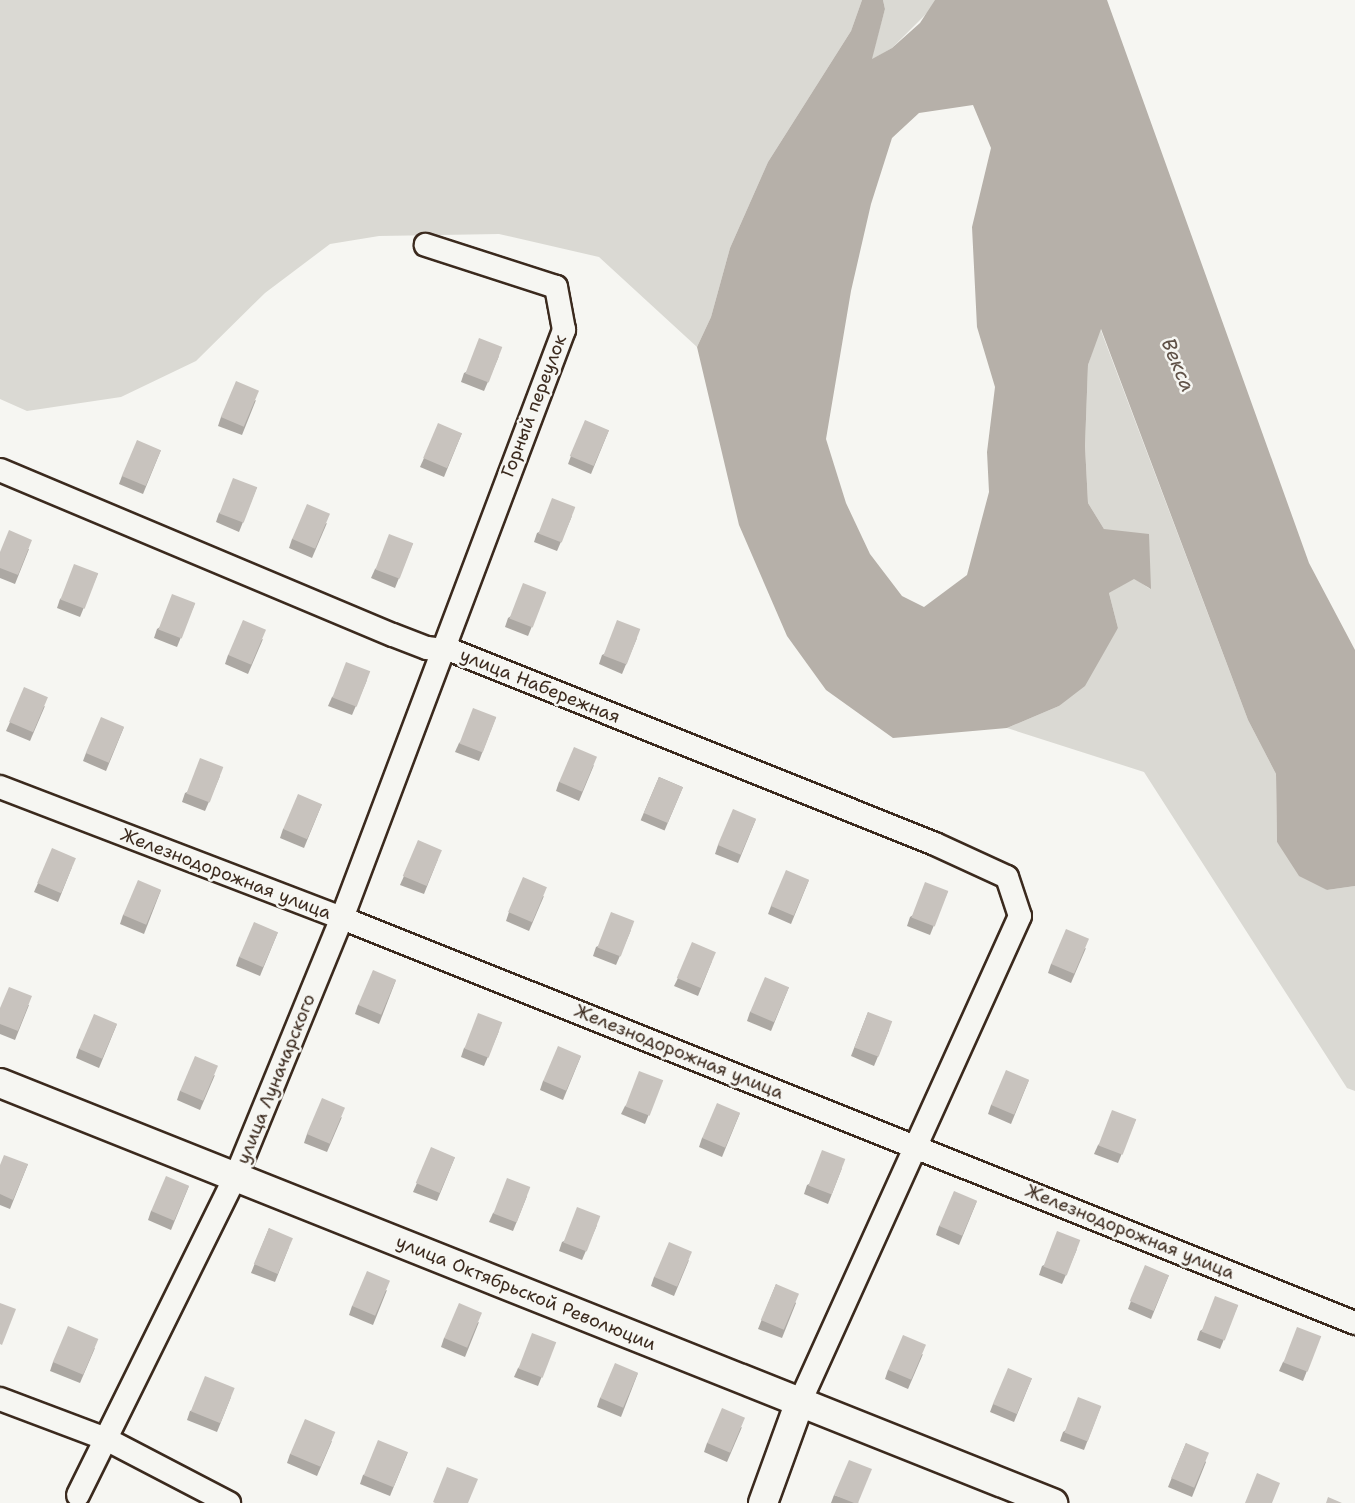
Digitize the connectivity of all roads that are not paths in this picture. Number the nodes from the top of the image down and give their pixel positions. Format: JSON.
{"nodes":[{"id":1,"x":426,"y":245,"type":"dead end"},
{"id":2,"x":0,"y":470,"type":"edge"},
{"id":3,"x":440,"y":649,"type":"junction"},
{"id":4,"x":0,"y":787,"type":"edge"},
{"id":5,"x":342,"y":918,"type":"junction"},
{"id":6,"x":0,"y":1083,"type":"edge"},
{"id":7,"x":916,"y":1147,"type":"junction"},
{"id":8,"x":236,"y":1176,"type":"junction"},
{"id":9,"x":1355,"y":1323,"type":"edge"},
{"id":10,"x":0,"y":1399,"type":"edge"},
{"id":11,"x":799,"y":1404,"type":"junction"},
{"id":12,"x":106,"y":1439,"type":"junction"},
{"id":13,"x":78,"y":1495,"type":"dead end"},
{"id":14,"x":229,"y":1503,"type":"edge"},
{"id":15,"x":763,"y":1503,"type":"edge"},
{"id":16,"x":1053,"y":1503,"type":"edge"}],
"edges":[{"from":1,"to":3,"type":"street","name":"Горный переулок"},
{"from":2,"to":3,"type":"street","name":"улица Набережная"},
{"from":3,"to":5,"type":"street","name":"улица Луначарского"},
{"from":3,"to":7,"type":"street","name":"улица Набережная"},
{"from":4,"to":5,"type":"street","name":"Железнодорожная улица"},
{"from":5,"to":7,"type":"street","name":"Железнодорожная улица"},
{"from":5,"to":8,"type":"street","name":"улица Луначарского"},
{"from":6,"to":8,"type":"street","name":"улица Октябрьской Революции"},
{"from":7,"to":9,"type":"street","name":"Железнодорожная улица"},
{"from":7,"to":11,"type":"street"},
{"from":8,"to":11,"type":"street","name":"улица Октябрьской Революции"},
{"from":8,"to":12,"type":"street","name":"улица Луначарского"},
{"from":10,"to":12,"type":"street"},
{"from":11,"to":15,"type":"street"},
{"from":11,"to":16,"type":"street","name":"улица Октябрьской Революции"},
{"from":12,"to":13,"type":"street","name":"улица Луначарского"},
{"from":12,"to":14,"type":"street"}]}
